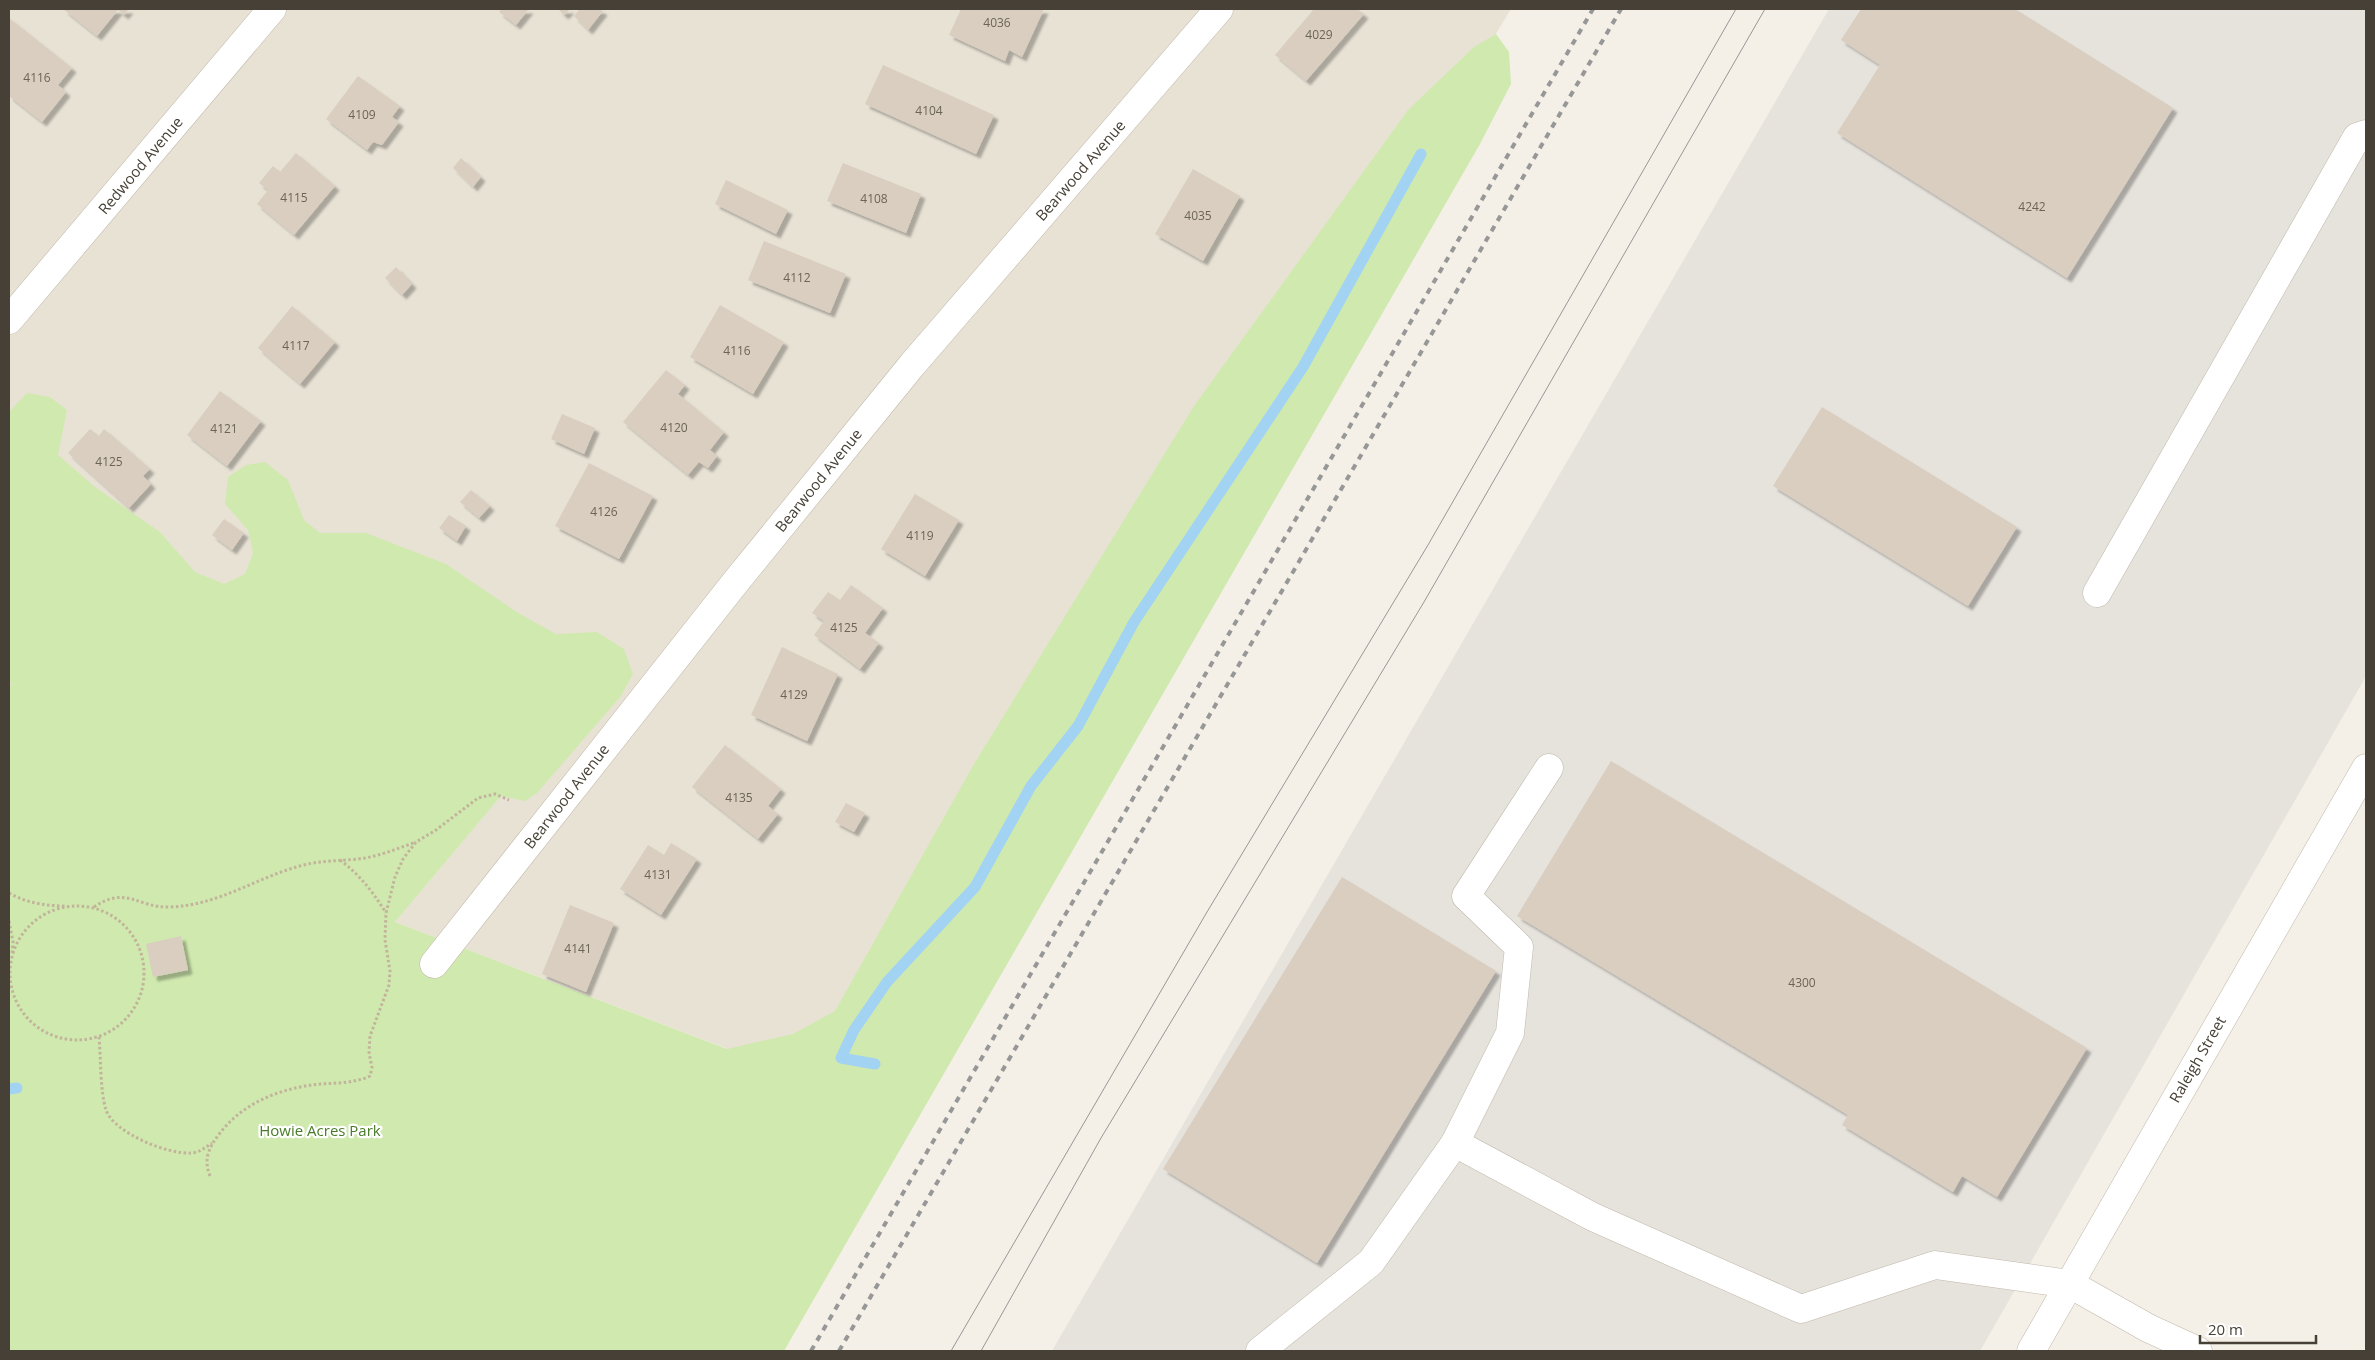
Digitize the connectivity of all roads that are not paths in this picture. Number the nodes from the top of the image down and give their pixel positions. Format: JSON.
{"nodes":[{"id":1,"x":272,"y":9,"type":"edge"},
{"id":2,"x":1219,"y":9,"type":"edge"},
{"id":3,"x":2366,"y":134,"type":"edge"},
{"id":4,"x":9,"y":320,"type":"edge"},
{"id":5,"x":2097,"y":592,"type":"dead end"},
{"id":6,"x":1549,"y":768,"type":"dead end"},
{"id":7,"x":2366,"y":768,"type":"edge"},
{"id":8,"x":434,"y":964,"type":"dead end"},
{"id":9,"x":1455,"y":1143,"type":"junction"},
{"id":10,"x":2070,"y":1284,"type":"junction"},
{"id":11,"x":1260,"y":1351,"type":"edge"},
{"id":12,"x":2031,"y":1351,"type":"edge"},
{"id":13,"x":2198,"y":1351,"type":"edge"}],
"edges":[{"from":1,"to":4,"type":"street","name":"Redwood Avenue"},
{"from":2,"to":8,"type":"street","name":"Bearwood Avenue"},
{"from":3,"to":5,"type":"street"},
{"from":6,"to":9,"type":"street"},
{"from":7,"to":10,"type":"street","name":"Raleigh Street"},
{"from":9,"to":10,"type":"street"},
{"from":9,"to":11,"type":"street"},
{"from":10,"to":12,"type":"street","name":"Raleigh Street"},
{"from":10,"to":13,"type":"street"}]}
